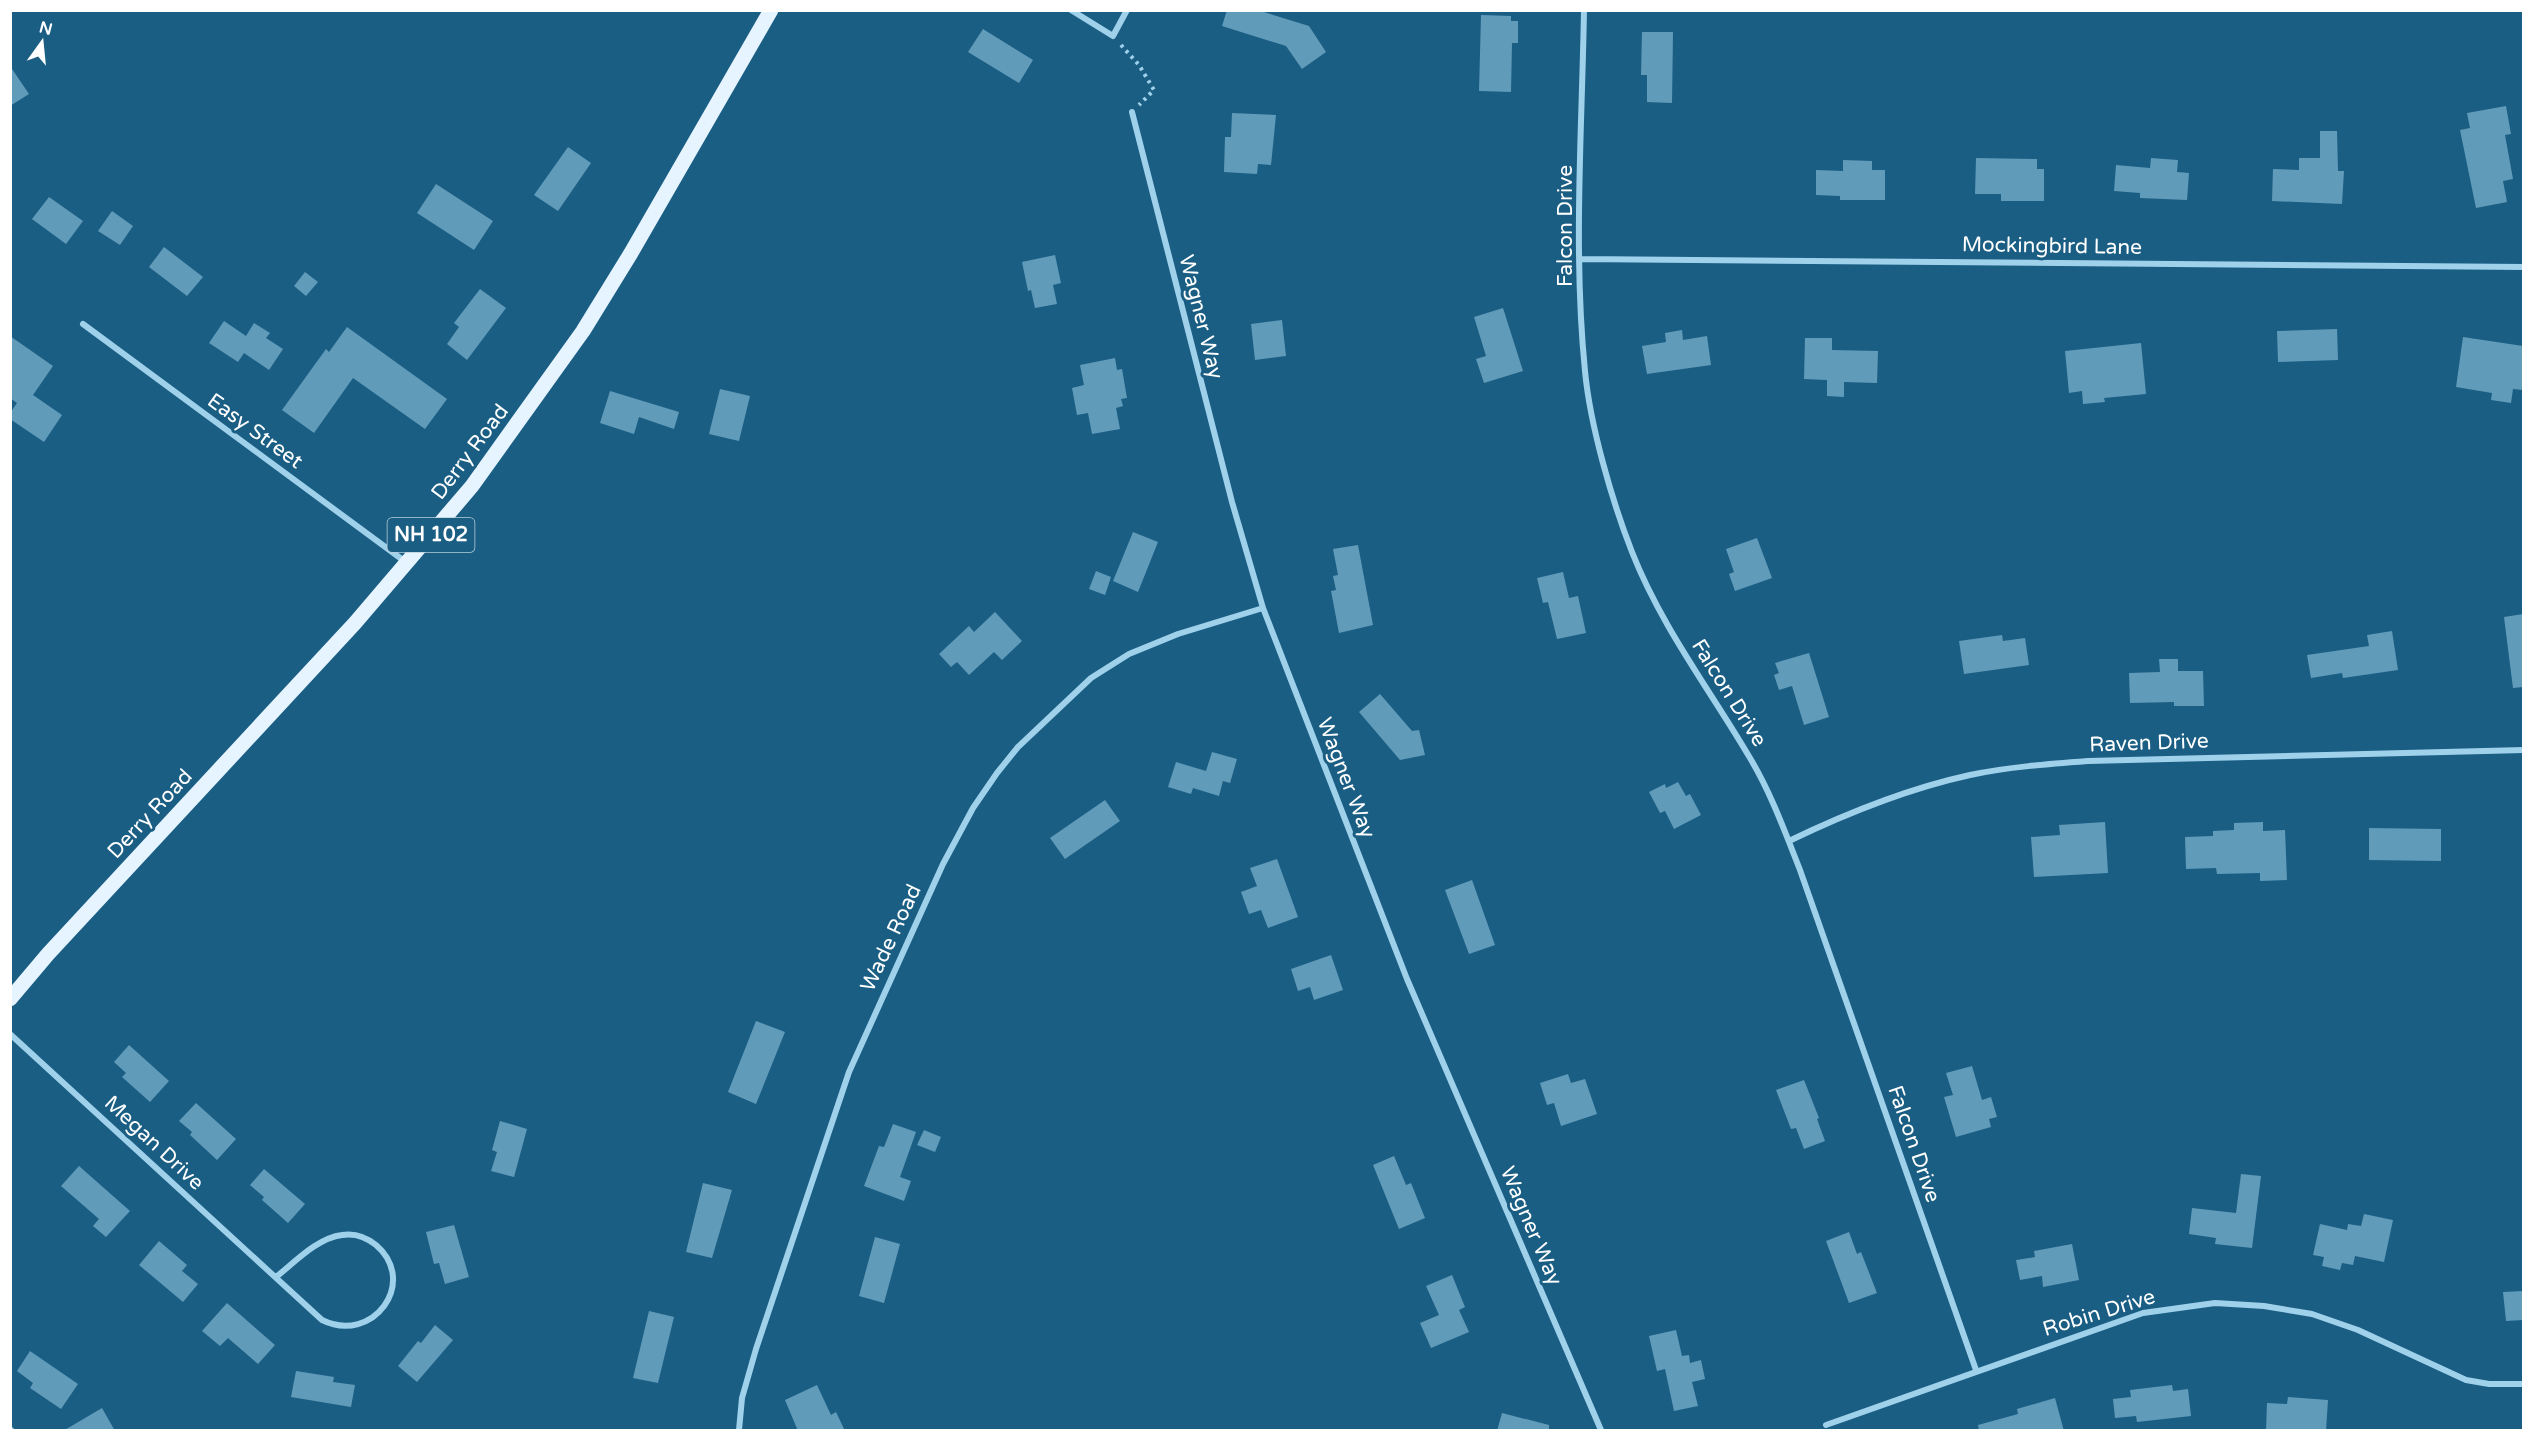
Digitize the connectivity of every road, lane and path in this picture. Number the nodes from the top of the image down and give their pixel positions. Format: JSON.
{"nodes":[{"id":1,"x":771,"y":10,"type":"edge"},
{"id":2,"x":1071,"y":10,"type":"edge"},
{"id":3,"x":1127,"y":10,"type":"edge"},
{"id":4,"x":1584,"y":10,"type":"edge"},
{"id":5,"x":1113,"y":36,"type":"junction"},
{"id":6,"x":1131,"y":112,"type":"joint"},
{"id":7,"x":1580,"y":259,"type":"junction"},
{"id":8,"x":2523,"y":267,"type":"edge"},
{"id":9,"x":83,"y":324,"type":"dead end"},
{"id":10,"x":408,"y":563,"type":"junction"},
{"id":11,"x":1263,"y":608,"type":"junction"},
{"id":12,"x":2523,"y":750,"type":"edge"},
{"id":13,"x":1789,"y":841,"type":"junction"},
{"id":14,"x":10,"y":999,"type":"edge"},
{"id":15,"x":10,"y":1034,"type":"edge"},
{"id":16,"x":276,"y":1277,"type":"junction"},
{"id":17,"x":1976,"y":1370,"type":"junction"},
{"id":18,"x":2523,"y":1384,"type":"edge"},
{"id":19,"x":1826,"y":1425,"type":"dead end"},
{"id":20,"x":739,"y":1431,"type":"edge"},
{"id":21,"x":1601,"y":1431,"type":"edge"}],
"edges":[{"from":1,"to":10,"type":"main road","name":"Derry Road","number":"NH 102"},
{"from":2,"to":5,"type":"street"},
{"from":3,"to":5,"type":"street"},
{"from":4,"to":7,"type":"street","name":"Falcon Drive"},
{"from":5,"to":6,"type":"path"},
{"from":6,"to":11,"type":"street","name":"Wagner Way"},
{"from":7,"to":8,"type":"street","name":"Mockingbird Lane"},
{"from":7,"to":13,"type":"street","name":"Falcon Drive"},
{"from":9,"to":10,"type":"street","name":"Easy Street"},
{"from":10,"to":14,"type":"main road","name":"Derry Road","number":"NH 102"},
{"from":11,"to":20,"type":"street","name":"Wade Road"},
{"from":11,"to":21,"type":"street","name":"Wagner Way"},
{"from":12,"to":13,"type":"street","name":"Raven Drive"},
{"from":13,"to":17,"type":"street","name":"Falcon Drive"},
{"from":15,"to":16,"type":"street","name":"Megan Drive"},
{"from":16,"to":16,"type":"street","name":"Megan Drive"},
{"from":17,"to":18,"type":"street","name":"Robin Drive"},
{"from":17,"to":19,"type":"street","name":"Robin Drive"}]}
